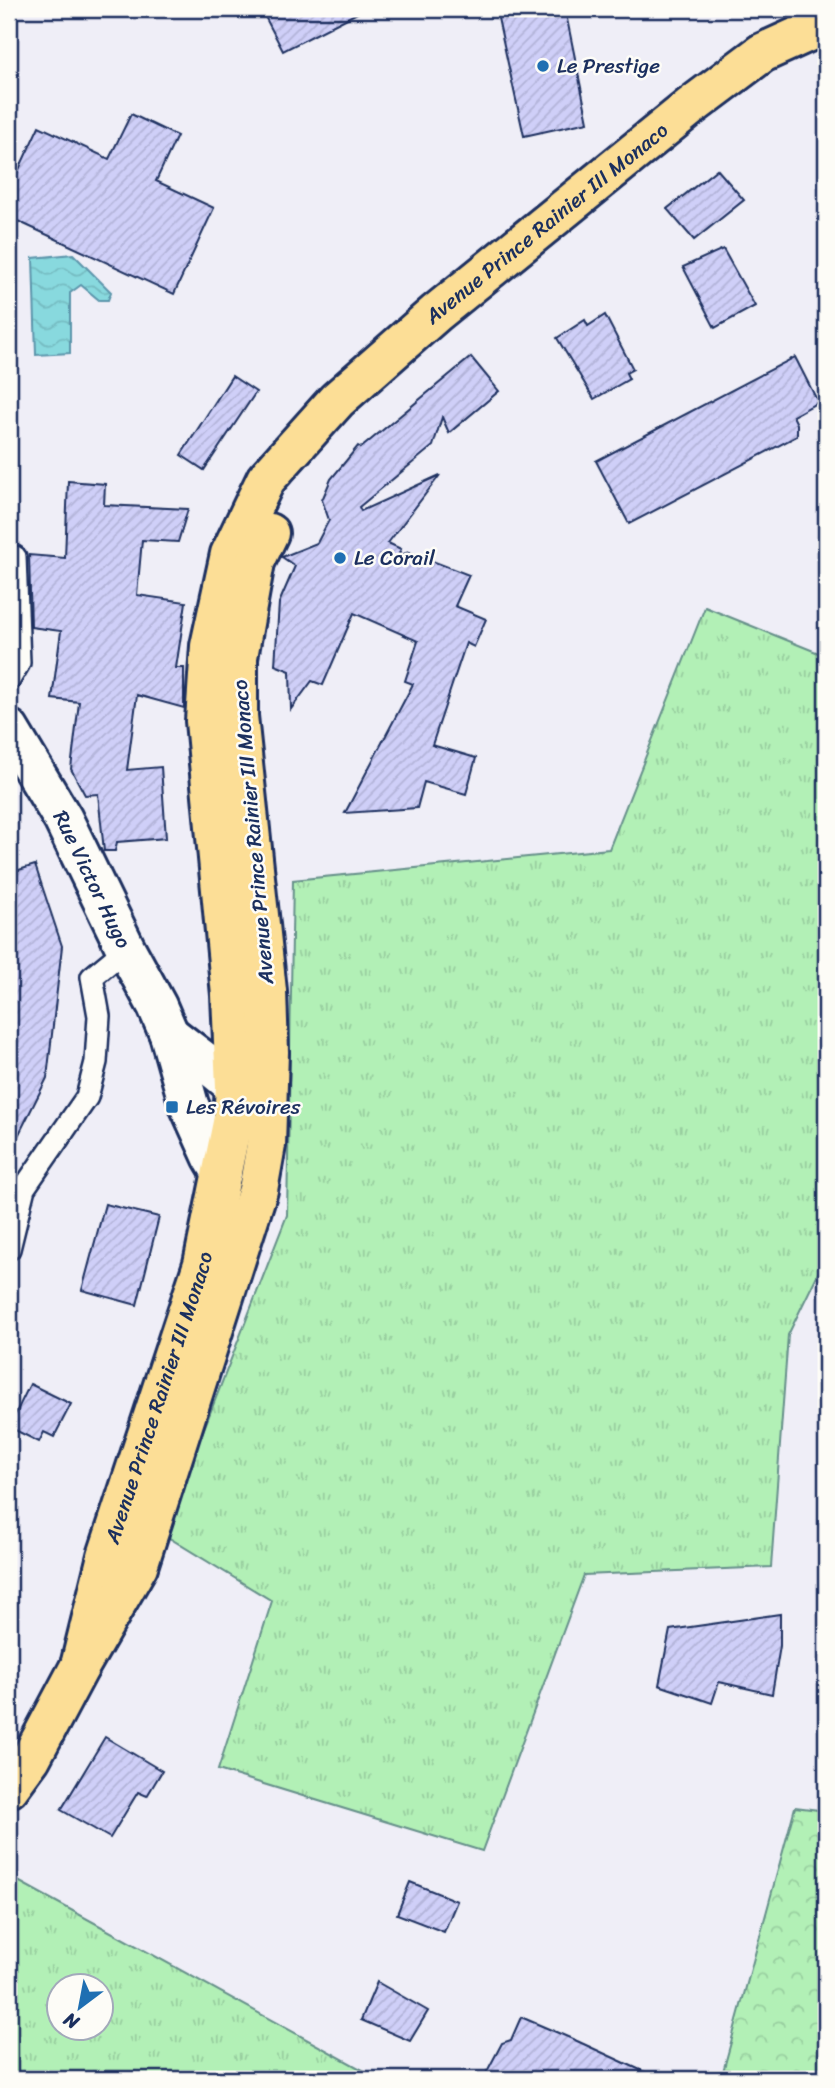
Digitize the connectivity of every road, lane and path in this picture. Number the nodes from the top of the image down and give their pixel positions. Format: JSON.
{"nodes":[{"id":1,"x":826,"y":24,"type":"edge"},
{"id":2,"x":15,"y":556,"type":"dead end"},
{"id":3,"x":224,"y":667,"type":"junction"},
{"id":4,"x":9,"y":680,"type":"edge"},
{"id":5,"x":9,"y":729,"type":"edge"},
{"id":6,"x":126,"y":949,"type":"junction"},
{"id":7,"x":169,"y":1034,"type":"junction"},
{"id":8,"x":268,"y":1052,"type":"junction"},
{"id":9,"x":238,"y":1101,"type":"junction"},
{"id":10,"x":189,"y":1105,"type":"junction"},
{"id":11,"x":222,"y":1172,"type":"junction"},
{"id":12,"x":242,"y":1240,"type":"junction"},
{"id":13,"x":9,"y":1249,"type":"edge"},
{"id":14,"x":80,"y":1666,"type":"junction"},
{"id":15,"x":9,"y":1788,"type":"edge"}],
"edges":[{"from":1,"to":3,"type":"main road","name":"Avenue Prince Rainier III Monaco"},
{"from":2,"to":4,"type":"lane"},
{"from":3,"to":8,"type":"main road","name":"Avenue Prince Rainier III Monaco"},
{"from":3,"to":9,"type":"main road","name":"Avenue Prince Rainier III Monaco"},
{"from":5,"to":6,"type":"street","name":"Rue Victor Hugo"},
{"from":6,"to":7,"type":"street","name":"Rue Victor Hugo"},
{"from":6,"to":13,"type":"lane"},
{"from":7,"to":9,"type":"street","name":"Rue Victor Hugo"},
{"from":7,"to":10,"type":"street","name":"Rue Victor Hugo"},
{"from":8,"to":9,"type":"main road"},
{"from":8,"to":12,"type":"main road","name":"Avenue Prince Rainier III Monaco"},
{"from":9,"to":10,"type":"street"},
{"from":9,"to":11,"type":"main road","name":"Avenue Prince Rainier III Monaco"},
{"from":9,"to":12,"type":"street","name":"Avenue Prince Rainier III Monaco"},
{"from":10,"to":11,"type":"street","name":"Rue Victor Hugo"},
{"from":11,"to":14,"type":"main road","name":"Avenue Prince Rainier III Monaco"},
{"from":12,"to":14,"type":"main road","name":"Avenue Prince Rainier III Monaco"},
{"from":14,"to":15,"type":"main road","name":"Avenue Prince Rainier III Monaco"}]}
